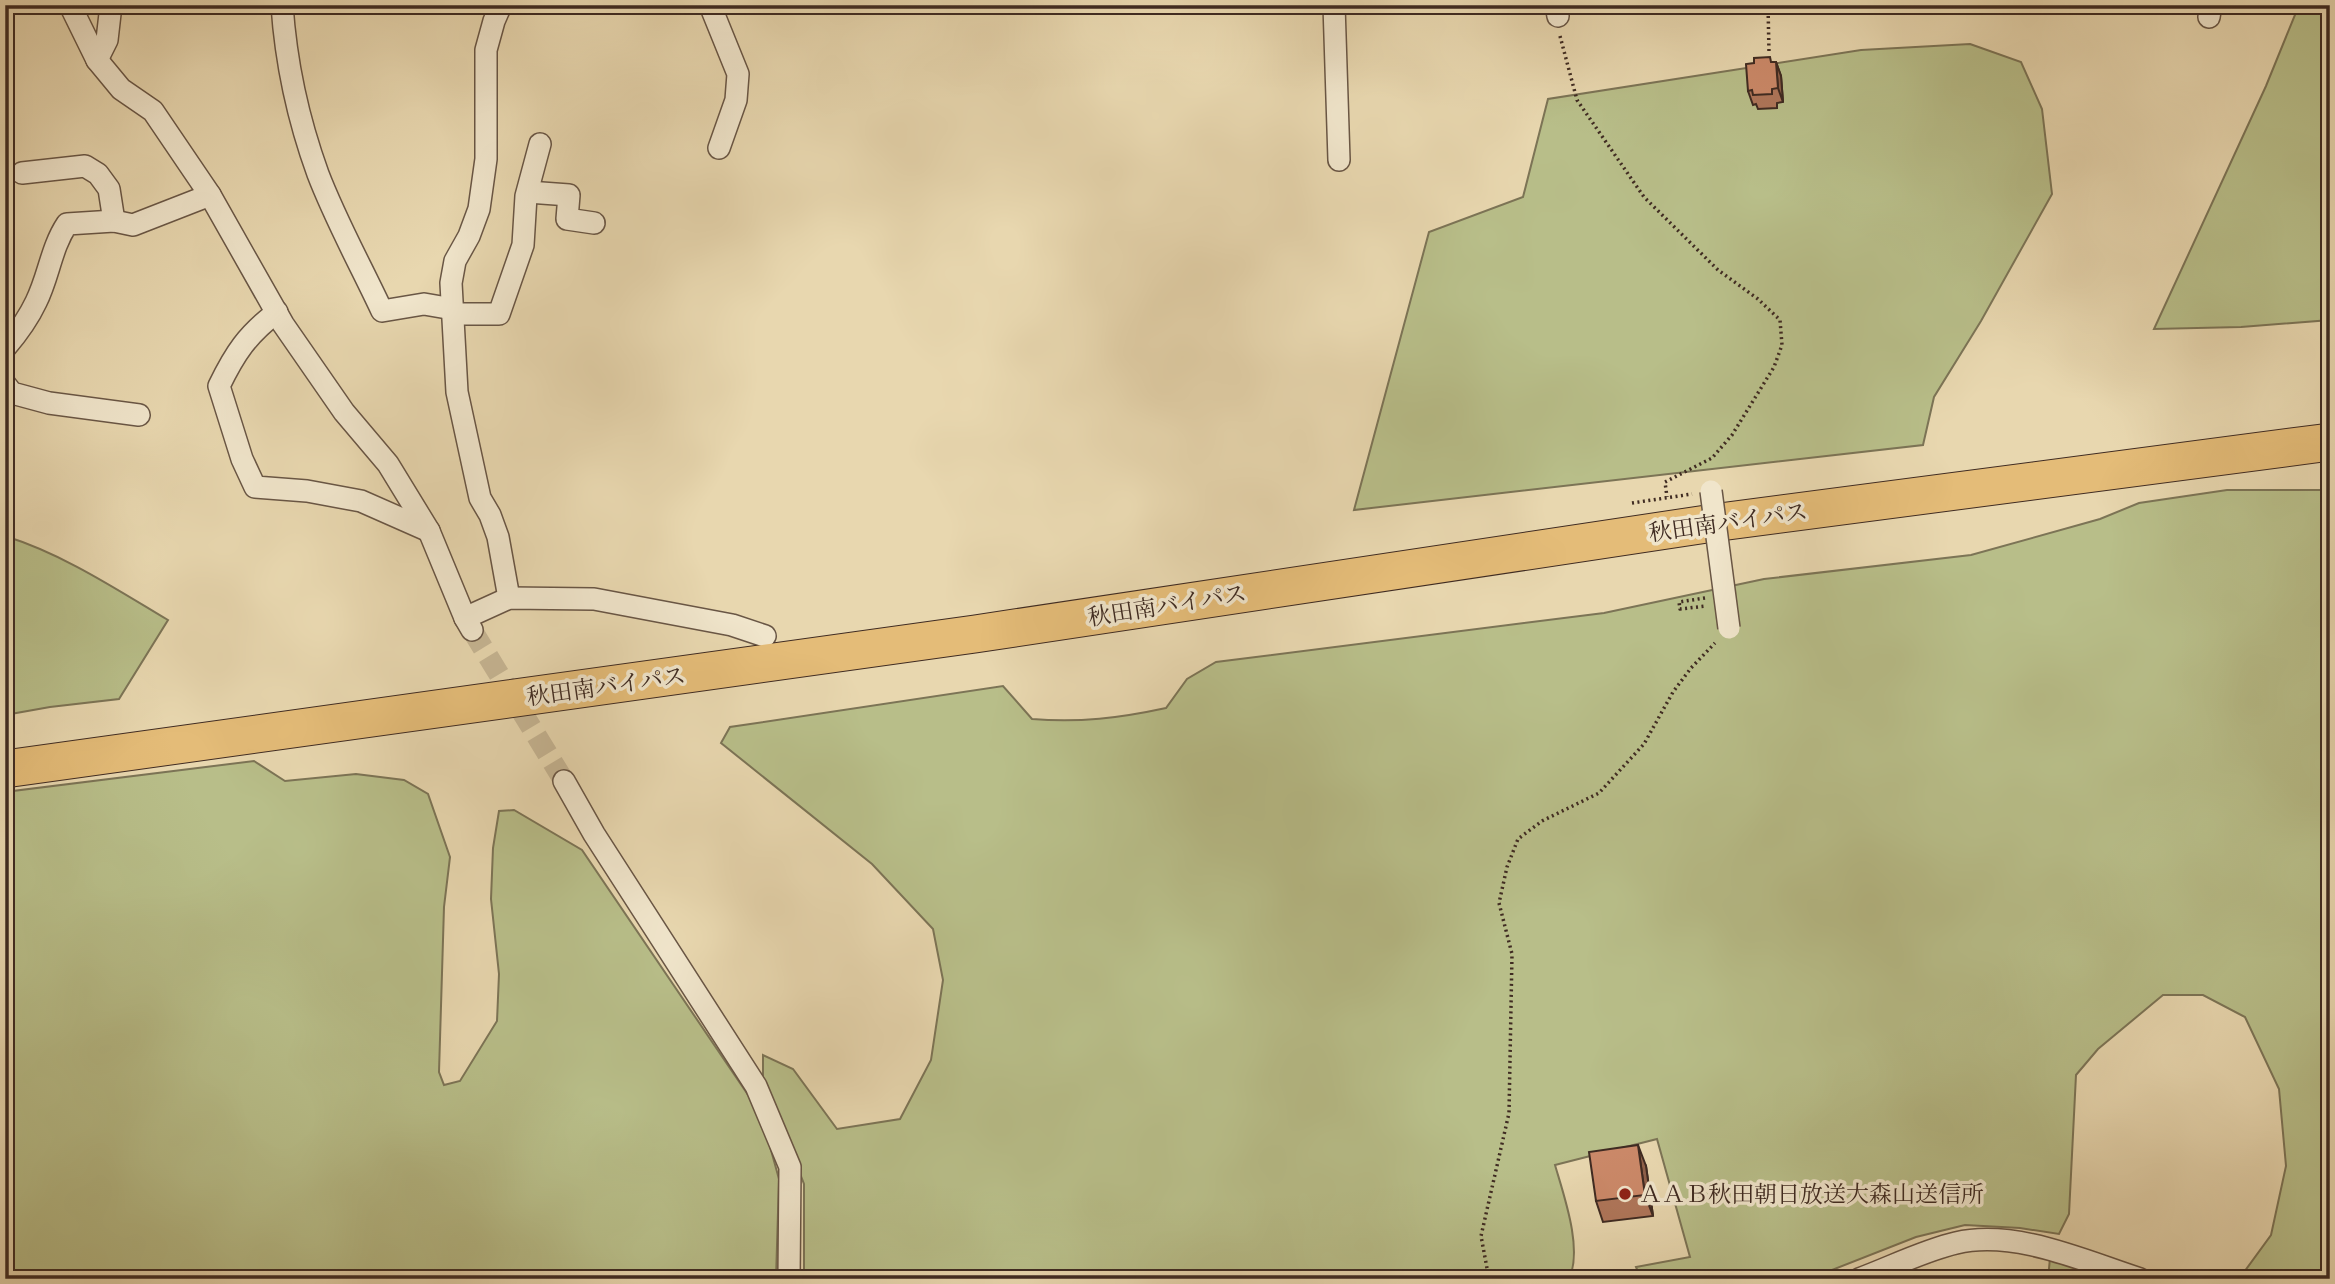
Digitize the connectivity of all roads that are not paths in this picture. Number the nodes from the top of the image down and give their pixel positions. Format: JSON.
{"nodes":[{"id":1,"x":70,"y":5,"type":"edge"},
{"id":2,"x":111,"y":5,"type":"edge"},
{"id":3,"x":282,"y":5,"type":"edge"},
{"id":4,"x":501,"y":5,"type":"edge"},
{"id":5,"x":710,"y":5,"type":"edge"},
{"id":6,"x":1334,"y":5,"type":"edge"},
{"id":7,"x":97,"y":60,"type":"junction"},
{"id":8,"x":540,"y":144,"type":"dead end"},
{"id":9,"x":719,"y":148,"type":"dead end"},
{"id":10,"x":1339,"y":160,"type":"dead end"},
{"id":11,"x":22,"y":173,"type":"dead end"},
{"id":12,"x":528,"y":192,"type":"junction"},
{"id":13,"x":210,"y":195,"type":"junction"},
{"id":14,"x":114,"y":221,"type":"junction"},
{"id":15,"x":594,"y":223,"type":"dead end"},
{"id":16,"x":453,"y":311,"type":"junction"},
{"id":17,"x":277,"y":312,"type":"junction"},
{"id":18,"x":5,"y":348,"type":"edge"},
{"id":19,"x":5,"y":384,"type":"edge"},
{"id":20,"x":138,"y":415,"type":"dead end"},
{"id":21,"x":2330,"y":442,"type":"edge"},
{"id":22,"x":1711,"y":491,"type":"road end"},
{"id":23,"x":429,"y":531,"type":"junction"},
{"id":24,"x":509,"y":598,"type":"junction"},
{"id":25,"x":1729,"y":628,"type":"road end"},
{"id":26,"x":765,"y":636,"type":"dead end"},
{"id":27,"x":5,"y":769,"type":"edge"},
{"id":28,"x":564,"y":781,"type":"tunnel mouth"},
{"id":29,"x":789,"y":1279,"type":"edge"},
{"id":30,"x":1859,"y":1279,"type":"edge"},
{"id":31,"x":2140,"y":1279,"type":"edge"}],
"edges":[{"from":1,"to":7,"type":"street"},
{"from":2,"to":7,"type":"street"},
{"from":3,"to":16,"type":"street"},
{"from":4,"to":16,"type":"street"},
{"from":5,"to":9,"type":"street"},
{"from":6,"to":10,"type":"street"},
{"from":7,"to":13,"type":"street"},
{"from":8,"to":12,"type":"street"},
{"from":11,"to":14,"type":"street"},
{"from":12,"to":15,"type":"street"},
{"from":12,"to":16,"type":"street"},
{"from":13,"to":14,"type":"street"},
{"from":13,"to":17,"type":"street"},
{"from":14,"to":18,"type":"street"},
{"from":16,"to":24,"type":"street"},
{"from":17,"to":23,"type":"street"},
{"from":17,"to":23,"type":"street"},
{"from":19,"to":20,"type":"street"},
{"from":21,"to":27,"type":"highway","name":"秋田南バイパス"},
{"from":22,"to":25,"type":"street","bridge":true},
{"from":23,"to":24,"type":"street"},
{"from":24,"to":26,"type":"street"},
{"from":28,"to":29,"type":"street"},
{"from":30,"to":31,"type":"street"}]}
